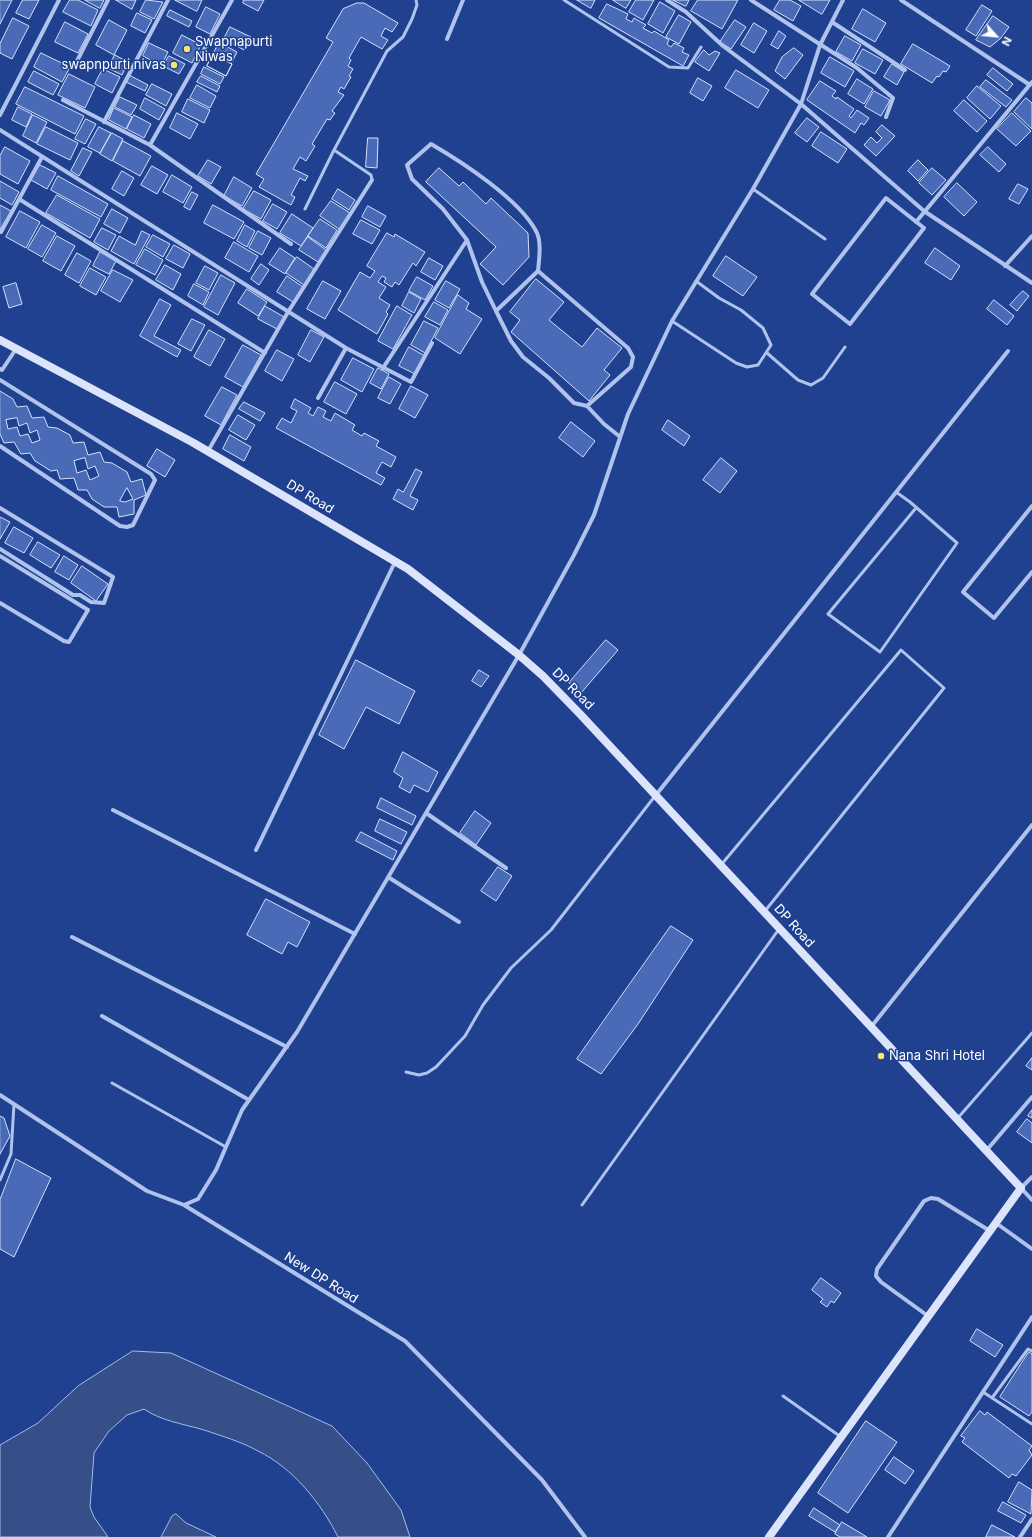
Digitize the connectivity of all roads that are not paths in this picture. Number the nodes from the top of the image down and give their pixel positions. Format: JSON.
{"nodes":[{"id":1,"x":59,"y":0,"type":"edge"},
{"id":2,"x":108,"y":0,"type":"edge"},
{"id":3,"x":168,"y":0,"type":"edge"},
{"id":4,"x":232,"y":0,"type":"edge"},
{"id":5,"x":416,"y":0,"type":"edge"},
{"id":6,"x":463,"y":0,"type":"edge"},
{"id":7,"x":564,"y":0,"type":"edge"},
{"id":8,"x":667,"y":0,"type":"edge"},
{"id":9,"x":751,"y":0,"type":"edge"},
{"id":10,"x":843,"y":0,"type":"edge"},
{"id":11,"x":901,"y":0,"type":"edge"},
{"id":12,"x":832,"y":22,"type":"junction"},
{"id":13,"x":447,"y":39,"type":"dead end"},
{"id":14,"x":820,"y":45,"type":"junction"},
{"id":15,"x":701,"y":47,"type":"dead end"},
{"id":16,"x":77,"y":61,"type":"dead end"},
{"id":17,"x":905,"y":70,"type":"dead end"},
{"id":18,"x":1031,"y":83,"type":"edge"},
{"id":19,"x":63,"y":100,"type":"dead end"},
{"id":20,"x":801,"y":104,"type":"junction"},
{"id":21,"x":0,"y":115,"type":"edge"},
{"id":22,"x":886,"y":117,"type":"dead end"},
{"id":23,"x":104,"y":122,"type":"junction"},
{"id":24,"x":0,"y":130,"type":"edge"},
{"id":25,"x":150,"y":145,"type":"junction"},
{"id":26,"x":334,"y":150,"type":"junction"},
{"id":27,"x":42,"y":157,"type":"junction"},
{"id":28,"x":372,"y":180,"type":"joint"},
{"id":29,"x":753,"y":189,"type":"junction"},
{"id":30,"x":19,"y":199,"type":"junction"},
{"id":31,"x":305,"y":209,"type":"dead end"},
{"id":32,"x":924,"y":211,"type":"junction"},
{"id":33,"x":916,"y":222,"type":"junction"},
{"id":34,"x":1,"y":232,"type":"dead end"},
{"id":35,"x":1032,"y":236,"type":"edge"},
{"id":36,"x":825,"y":239,"type":"dead end"},
{"id":37,"x":467,"y":240,"type":"junction"},
{"id":38,"x":291,"y":244,"type":"dead end"},
{"id":39,"x":1005,"y":266,"type":"junction"},
{"id":40,"x":538,"y":271,"type":"junction"},
{"id":41,"x":696,"y":281,"type":"junction"},
{"id":42,"x":1032,"y":283,"type":"edge"},
{"id":43,"x":496,"y":311,"type":"junction"},
{"id":44,"x":288,"y":312,"type":"junction"},
{"id":45,"x":672,"y":321,"type":"junction"},
{"id":46,"x":0,"y":341,"type":"edge"},
{"id":47,"x":432,"y":343,"type":"dead end"},
{"id":48,"x":845,"y":347,"type":"dead end"},
{"id":49,"x":16,"y":348,"type":"junction"},
{"id":50,"x":346,"y":348,"type":"junction"},
{"id":51,"x":1008,"y":351,"type":"dead end"},
{"id":52,"x":265,"y":353,"type":"junction"},
{"id":53,"x":767,"y":353,"type":"junction"},
{"id":54,"x":383,"y":368,"type":"junction"},
{"id":55,"x":0,"y":369,"type":"edge"},
{"id":56,"x":0,"y":380,"type":"edge"},
{"id":57,"x":318,"y":398,"type":"dead end"},
{"id":58,"x":587,"y":406,"type":"junction"},
{"id":59,"x":620,"y":436,"type":"junction"},
{"id":60,"x":0,"y":446,"type":"edge"},
{"id":61,"x":208,"y":451,"type":"junction"},
{"id":62,"x":896,"y":492,"type":"junction"},
{"id":63,"x":1032,"y":506,"type":"edge"},
{"id":64,"x":0,"y":508,"type":"edge"},
{"id":65,"x":916,"y":508,"type":"junction"},
{"id":66,"x":0,"y":549,"type":"edge"},
{"id":67,"x":0,"y":556,"type":"edge"},
{"id":68,"x":396,"y":562,"type":"junction"},
{"id":69,"x":1032,"y":572,"type":"edge"},
{"id":70,"x":0,"y":603,"type":"edge"},
{"id":71,"x":519,"y":655,"type":"junction"},
{"id":72,"x":656,"y":795,"type":"junction"},
{"id":73,"x":113,"y":810,"type":"dead end"},
{"id":74,"x":426,"y":813,"type":"junction"},
{"id":75,"x":1032,"y":825,"type":"edge"},
{"id":76,"x":256,"y":850,"type":"dead end"},
{"id":77,"x":721,"y":865,"type":"junction"},
{"id":78,"x":506,"y":868,"type":"dead end"},
{"id":79,"x":388,"y":877,"type":"junction"},
{"id":80,"x":764,"y":911,"type":"junction"},
{"id":81,"x":459,"y":922,"type":"dead end"},
{"id":82,"x":779,"y":929,"type":"junction"},
{"id":83,"x":355,"y":934,"type":"junction"},
{"id":84,"x":72,"y":936,"type":"dead end"},
{"id":85,"x":102,"y":1016,"type":"dead end"},
{"id":86,"x":871,"y":1027,"type":"junction"},
{"id":87,"x":1032,"y":1033,"type":"edge"},
{"id":88,"x":287,"y":1047,"type":"junction"},
{"id":89,"x":406,"y":1072,"type":"dead end"},
{"id":90,"x":112,"y":1083,"type":"dead end"},
{"id":91,"x":0,"y":1095,"type":"edge"},
{"id":92,"x":1032,"y":1098,"type":"edge"},
{"id":93,"x":249,"y":1100,"type":"junction"},
{"id":94,"x":14,"y":1104,"type":"junction"},
{"id":95,"x":957,"y":1119,"type":"junction"},
{"id":96,"x":226,"y":1147,"type":"junction"},
{"id":97,"x":986,"y":1150,"type":"junction"},
{"id":98,"x":1032,"y":1177,"type":"edge"},
{"id":99,"x":0,"y":1180,"type":"edge"},
{"id":100,"x":1021,"y":1188,"type":"junction"},
{"id":101,"x":1032,"y":1200,"type":"edge"},
{"id":102,"x":184,"y":1205,"type":"junction"},
{"id":103,"x":582,"y":1205,"type":"dead end"},
{"id":104,"x":996,"y":1224,"type":"junction"},
{"id":105,"x":990,"y":1232,"type":"junction"},
{"id":106,"x":1032,"y":1248,"type":"edge"},
{"id":107,"x":928,"y":1317,"type":"junction"},
{"id":108,"x":1032,"y":1317,"type":"edge"},
{"id":109,"x":1032,"y":1351,"type":"edge"},
{"id":110,"x":983,"y":1392,"type":"junction"},
{"id":111,"x":783,"y":1396,"type":"dead end"},
{"id":112,"x":992,"y":1398,"type":"junction"},
{"id":113,"x":1032,"y":1424,"type":"edge"},
{"id":114,"x":841,"y":1437,"type":"junction"},
{"id":115,"x":1032,"y":1519,"type":"edge"},
{"id":116,"x":585,"y":1537,"type":"edge"},
{"id":117,"x":768,"y":1537,"type":"edge"},
{"id":118,"x":888,"y":1537,"type":"edge"},
{"id":119,"x":1020,"y":1537,"type":"edge"}],
"edges":[{"from":1,"to":21,"type":"street"},
{"from":2,"to":16,"type":"street"},
{"from":3,"to":23,"type":"street"},
{"from":4,"to":25,"type":"street"},
{"from":5,"to":26,"type":"lane"},
{"from":6,"to":13,"type":"street"},
{"from":7,"to":15,"type":"lane"},
{"from":8,"to":20,"type":"street"},
{"from":9,"to":14,"type":"street"},
{"from":10,"to":12,"type":"street"},
{"from":11,"to":18,"type":"street"},
{"from":12,"to":14,"type":"street"},
{"from":12,"to":17,"type":"street"},
{"from":14,"to":20,"type":"street"},
{"from":14,"to":22,"type":"street"},
{"from":18,"to":32,"type":"street"},
{"from":19,"to":23,"type":"street"},
{"from":20,"to":29,"type":"street"},
{"from":20,"to":32,"type":"street"},
{"from":23,"to":25,"type":"street"},
{"from":24,"to":27,"type":"street"},
{"from":25,"to":38,"type":"street"},
{"from":26,"to":28,"type":"lane"},
{"from":26,"to":31,"type":"lane"},
{"from":27,"to":30,"type":"street"},
{"from":27,"to":44,"type":"street"},
{"from":28,"to":44,"type":"street"},
{"from":29,"to":36,"type":"lane"},
{"from":29,"to":41,"type":"street"},
{"from":30,"to":34,"type":"street"},
{"from":30,"to":52,"type":"street"},
{"from":32,"to":33,"type":"street"},
{"from":32,"to":39,"type":"street"},
{"from":33,"to":33,"type":"street"},
{"from":35,"to":39,"type":"street"},
{"from":37,"to":40,"type":"street"},
{"from":37,"to":43,"type":"street"},
{"from":37,"to":54,"type":"street"},
{"from":39,"to":42,"type":"street"},
{"from":40,"to":43,"type":"street"},
{"from":40,"to":58,"type":"street"},
{"from":41,"to":45,"type":"street"},
{"from":41,"to":53,"type":"lane"},
{"from":43,"to":58,"type":"street"},
{"from":44,"to":50,"type":"street"},
{"from":44,"to":52,"type":"street"},
{"from":45,"to":53,"type":"lane"},
{"from":45,"to":59,"type":"street"},
{"from":46,"to":49,"type":"street","name":"DP Road"},
{"from":47,"to":54,"type":"street"},
{"from":48,"to":53,"type":"lane"},
{"from":49,"to":55,"type":"street"},
{"from":49,"to":61,"type":"street","name":"DP Road"},
{"from":50,"to":54,"type":"street"},
{"from":50,"to":57,"type":"street"},
{"from":51,"to":62,"type":"street"},
{"from":52,"to":61,"type":"street"},
{"from":56,"to":60,"type":"street"},
{"from":58,"to":59,"type":"street"},
{"from":59,"to":71,"type":"street"},
{"from":61,"to":68,"type":"street","name":"DP Road"},
{"from":62,"to":65,"type":"lane"},
{"from":62,"to":72,"type":"street"},
{"from":63,"to":69,"type":"street"},
{"from":64,"to":66,"type":"street"},
{"from":65,"to":65,"type":"lane"},
{"from":67,"to":70,"type":"street"},
{"from":68,"to":71,"type":"street","name":"DP Road"},
{"from":68,"to":76,"type":"street"},
{"from":71,"to":72,"type":"street","name":"DP Road"},
{"from":71,"to":74,"type":"street"},
{"from":72,"to":77,"type":"street","name":"DP Road"},
{"from":72,"to":89,"type":"lane"},
{"from":73,"to":83,"type":"street"},
{"from":74,"to":78,"type":"street"},
{"from":74,"to":79,"type":"street"},
{"from":75,"to":86,"type":"street"},
{"from":77,"to":80,"type":"street","name":"DP Road"},
{"from":77,"to":80,"type":"lane"},
{"from":79,"to":81,"type":"street"},
{"from":79,"to":83,"type":"street"},
{"from":80,"to":82,"type":"street","name":"DP Road"},
{"from":82,"to":86,"type":"street","name":"DP Road"},
{"from":82,"to":103,"type":"lane"},
{"from":83,"to":88,"type":"street"},
{"from":84,"to":88,"type":"street"},
{"from":85,"to":93,"type":"street"},
{"from":86,"to":95,"type":"street","name":"DP Road"},
{"from":87,"to":95,"type":"lane"},
{"from":88,"to":93,"type":"street"},
{"from":90,"to":96,"type":"lane"},
{"from":91,"to":94,"type":"street","name":"New DP Road"},
{"from":92,"to":97,"type":"street"},
{"from":93,"to":96,"type":"street"},
{"from":94,"to":99,"type":"lane"},
{"from":94,"to":102,"type":"street","name":"New DP Road"},
{"from":95,"to":97,"type":"street","name":"DP Road"},
{"from":96,"to":102,"type":"street"},
{"from":97,"to":100,"type":"street","name":"DP Road"},
{"from":98,"to":100,"type":"street"},
{"from":100,"to":101,"type":"street"},
{"from":100,"to":104,"type":"street"},
{"from":102,"to":116,"type":"street","name":"New DP Road"},
{"from":104,"to":105,"type":"street"},
{"from":104,"to":106,"type":"street"},
{"from":105,"to":107,"type":"street"},
{"from":105,"to":107,"type":"street"},
{"from":107,"to":114,"type":"street"},
{"from":108,"to":110,"type":"street"},
{"from":109,"to":112,"type":"lane"},
{"from":110,"to":112,"type":"lane"},
{"from":110,"to":118,"type":"street"},
{"from":111,"to":114,"type":"lane"},
{"from":112,"to":113,"type":"lane"},
{"from":114,"to":117,"type":"street"},
{"from":115,"to":119,"type":"street"}]}
